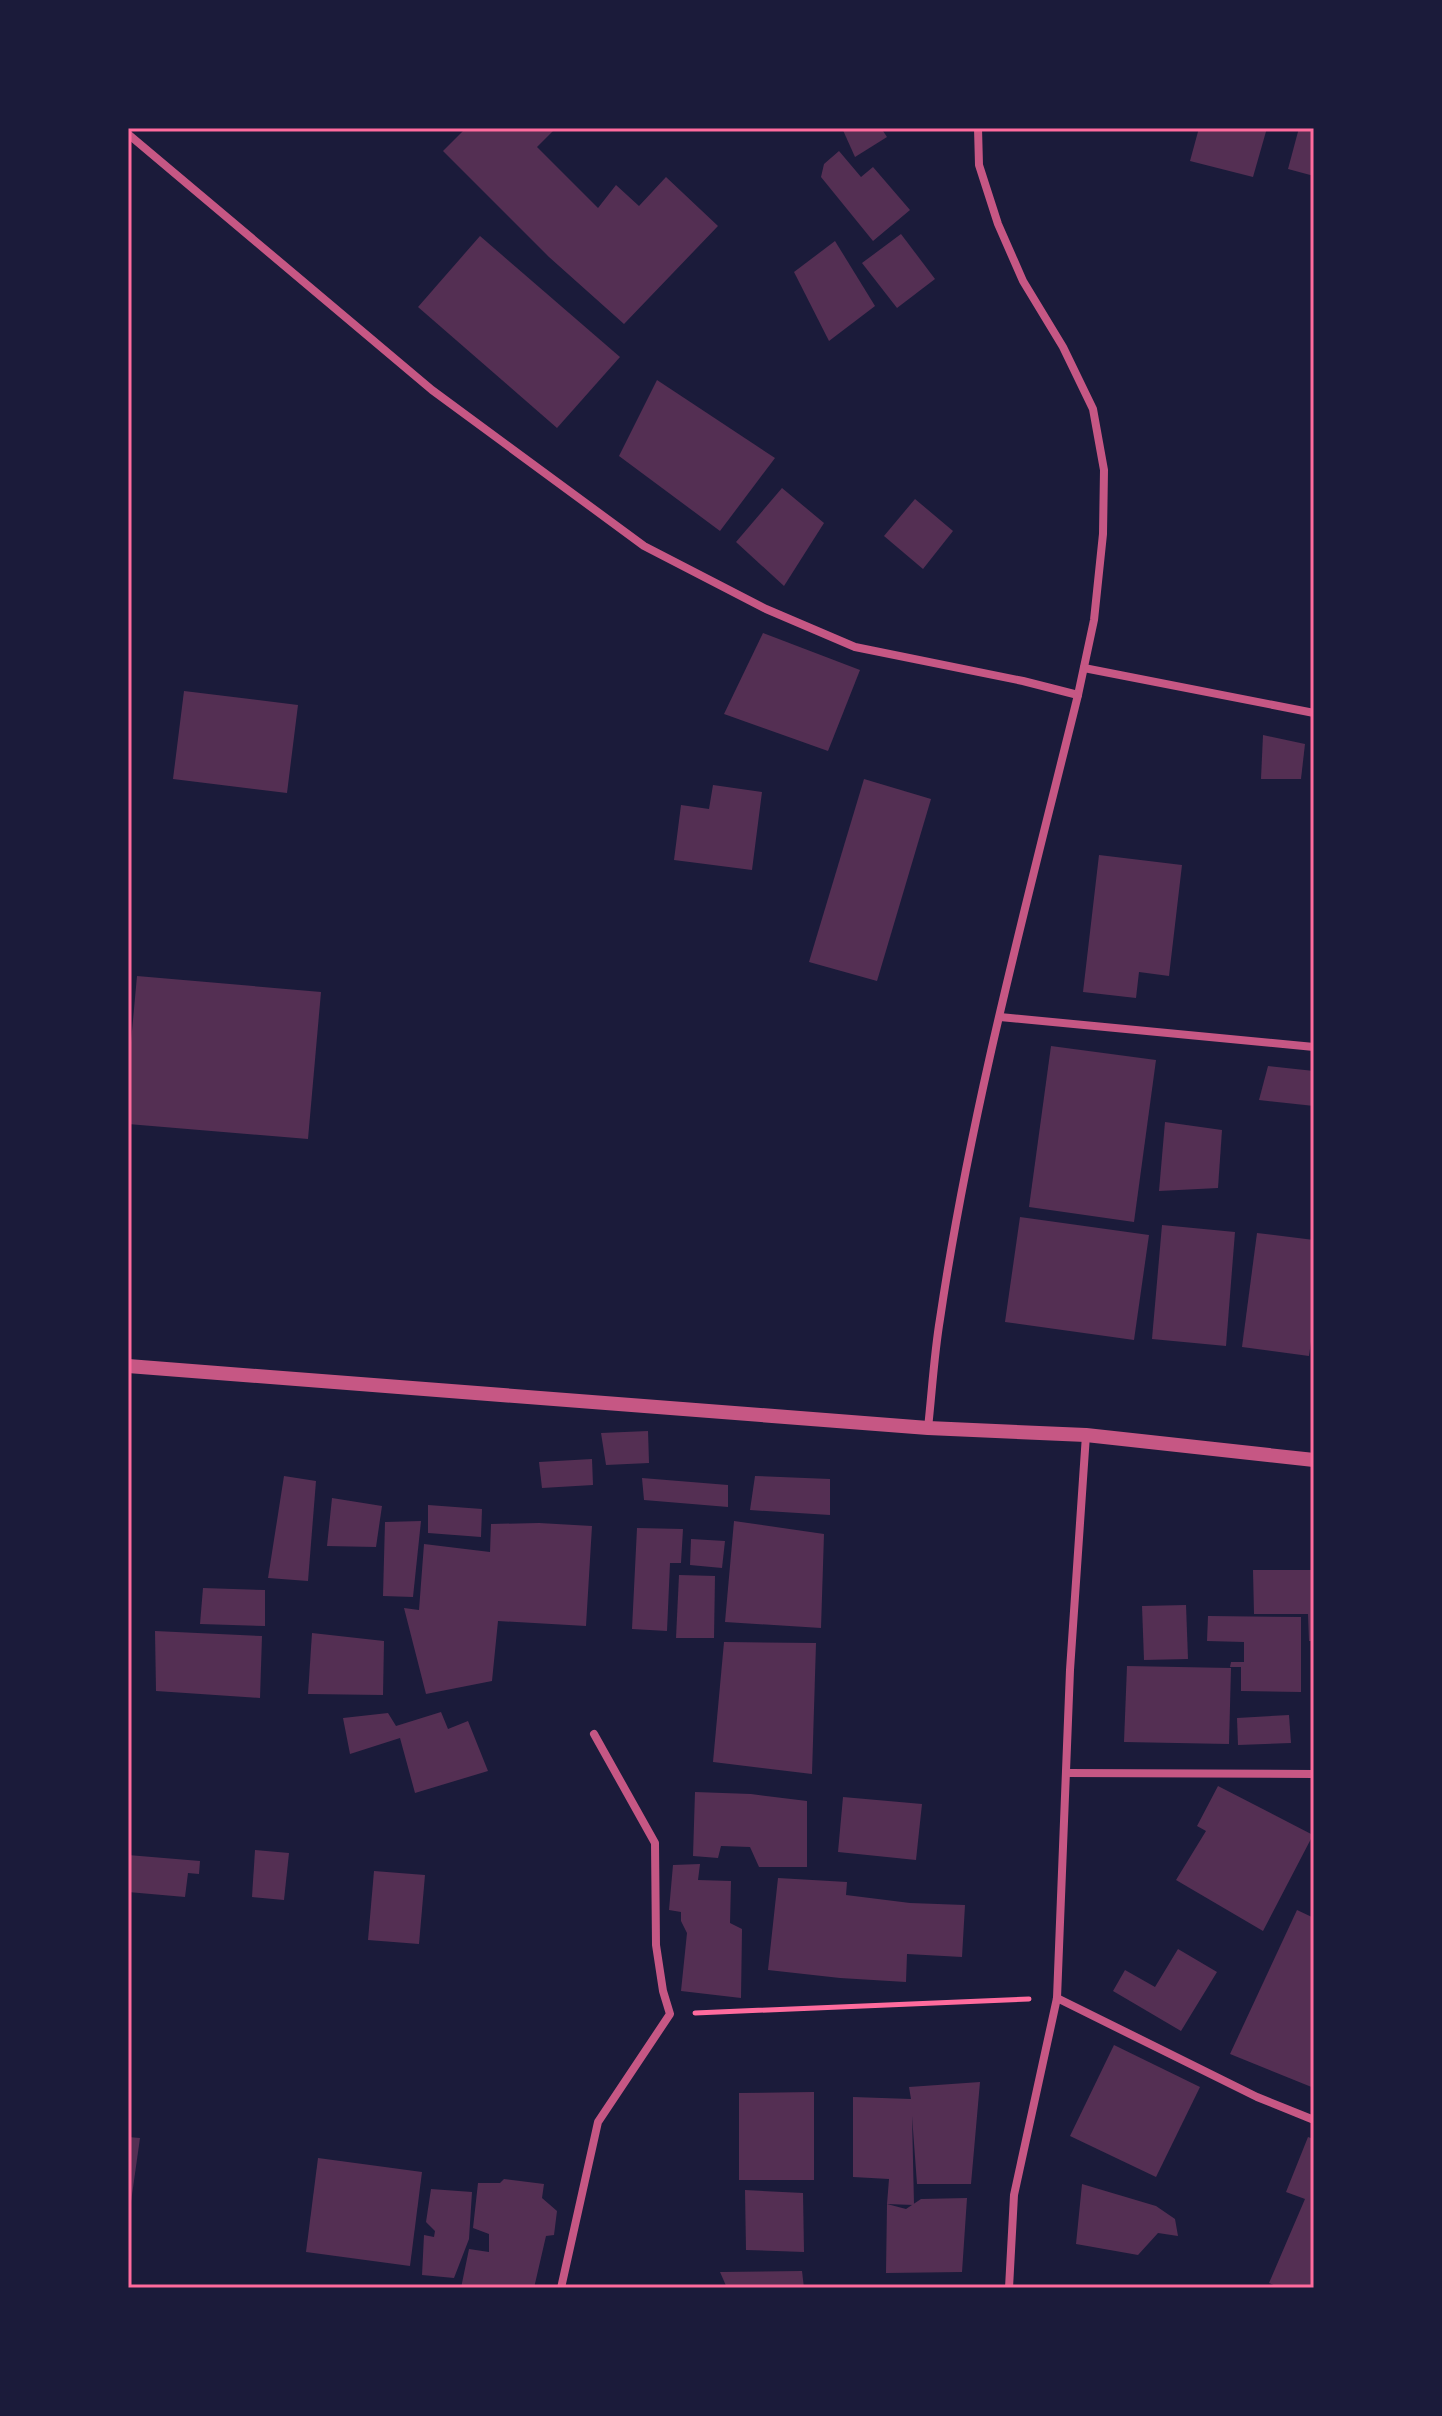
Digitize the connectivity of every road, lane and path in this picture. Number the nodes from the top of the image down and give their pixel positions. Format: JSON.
{"nodes":[{"id":1,"x":978,"y":128,"type":"edge"},
{"id":2,"x":128,"y":134,"type":"edge"},
{"id":3,"x":1084,"y":668,"type":"junction"},
{"id":4,"x":1078,"y":695,"type":"junction"},
{"id":5,"x":1314,"y":713,"type":"edge"},
{"id":6,"x":1000,"y":1017,"type":"junction"},
{"id":7,"x":1314,"y":1047,"type":"edge"},
{"id":8,"x":128,"y":1366,"type":"edge"},
{"id":9,"x":928,"y":1428,"type":"junction"},
{"id":10,"x":1086,"y":1435,"type":"junction"},
{"id":11,"x":1314,"y":1460,"type":"edge"},
{"id":12,"x":594,"y":1734,"type":"dead end"},
{"id":13,"x":1067,"y":1773,"type":"junction"},
{"id":14,"x":1314,"y":1774,"type":"edge"},
{"id":15,"x":1057,"y":1998,"type":"junction"},
{"id":16,"x":670,"y":2014,"type":"junction"},
{"id":17,"x":1314,"y":2120,"type":"edge"},
{"id":18,"x":561,"y":2288,"type":"edge"},
{"id":19,"x":1009,"y":2288,"type":"edge"}],
"edges":[{"from":1,"to":3,"type":"street"},
{"from":2,"to":4,"type":"street"},
{"from":3,"to":4,"type":"street"},
{"from":3,"to":5,"type":"street"},
{"from":4,"to":6,"type":"street"},
{"from":6,"to":7,"type":"street"},
{"from":6,"to":9,"type":"street"},
{"from":8,"to":9,"type":"street"},
{"from":9,"to":10,"type":"street"},
{"from":10,"to":11,"type":"street"},
{"from":10,"to":13,"type":"street"},
{"from":12,"to":16,"type":"street"},
{"from":13,"to":14,"type":"street"},
{"from":13,"to":15,"type":"street"},
{"from":15,"to":16,"type":"path"},
{"from":15,"to":17,"type":"street"},
{"from":15,"to":19,"type":"street"},
{"from":16,"to":18,"type":"street"}]}
